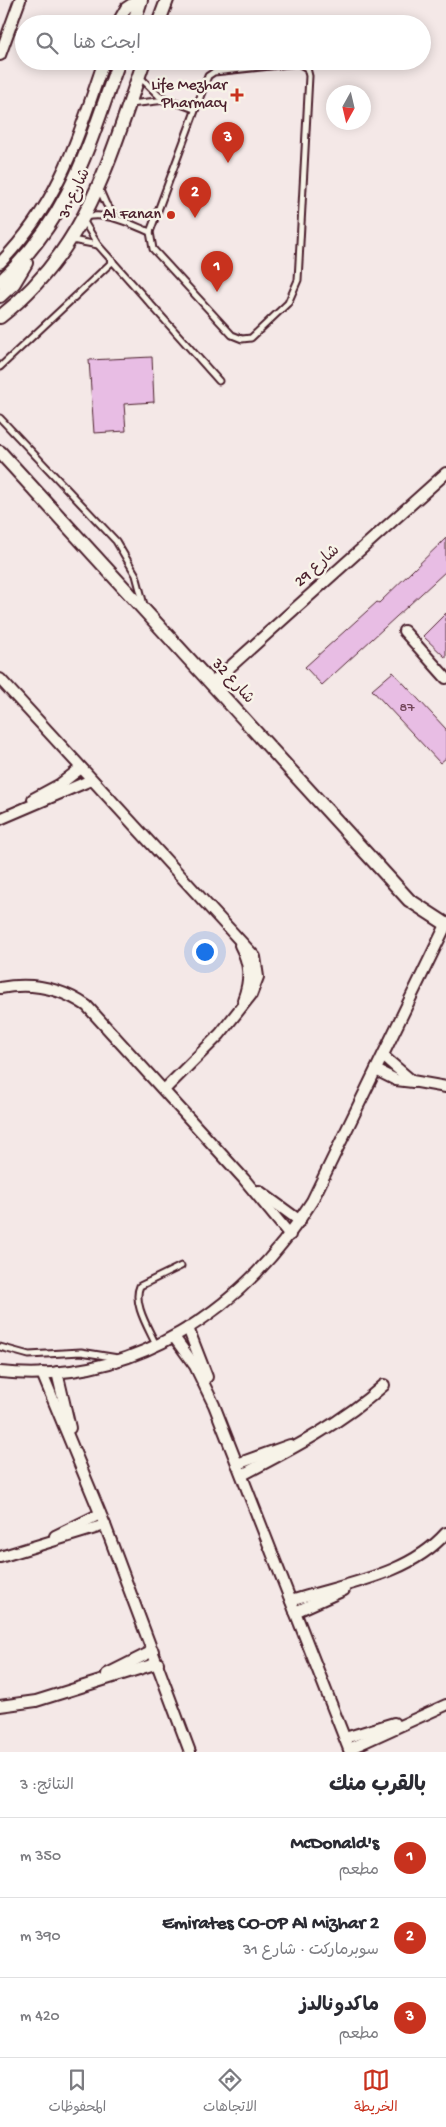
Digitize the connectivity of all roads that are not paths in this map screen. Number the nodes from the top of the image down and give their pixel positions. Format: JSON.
{"nodes":[{"id":1,"x":20,"y":0,"type":"edge"},
{"id":2,"x":140,"y":0,"type":"edge"},
{"id":3,"x":166,"y":0,"type":"edge"},
{"id":4,"x":122,"y":15,"type":"edge"},
{"id":5,"x":135,"y":15,"type":"edge"},
{"id":6,"x":161,"y":15,"type":"edge"},
{"id":7,"x":0,"y":55,"type":"edge"},
{"id":8,"x":101,"y":70,"type":"edge"},
{"id":9,"x":116,"y":70,"type":"edge"},
{"id":10,"x":141,"y":70,"type":"edge"},
{"id":11,"x":233,"y":70,"type":"edge"},
{"id":12,"x":308,"y":70,"type":"edge"},
{"id":13,"x":139,"y":76,"type":"junction"},
{"id":14,"x":167,"y":100,"type":"junction"},
{"id":15,"x":129,"y":104,"type":"junction"},
{"id":16,"x":194,"y":109,"type":"junction"},
{"id":17,"x":99,"y":188,"type":"junction"},
{"id":18,"x":116,"y":217,"type":"junction"},
{"id":19,"x":84,"y":219,"type":"junction"},
{"id":20,"x":150,"y":232,"type":"junction"},
{"id":21,"x":71,"y":240,"type":"junction"},
{"id":22,"x":98,"y":245,"type":"junction"},
{"id":23,"x":29,"y":254,"type":"junction"},
{"id":24,"x":113,"y":261,"type":"junction"},
{"id":25,"x":0,"y":263,"type":"edge"},
{"id":26,"x":0,"y":282,"type":"edge"},
{"id":27,"x":0,"y":296,"type":"edge"},
{"id":28,"x":0,"y":316,"type":"edge"},
{"id":29,"x":0,"y":367,"type":"edge"},
{"id":30,"x":219,"y":381,"type":"dead end"},
{"id":31,"x":0,"y":418,"type":"edge"},
{"id":32,"x":0,"y":452,"type":"edge"},
{"id":33,"x":446,"y":473,"type":"edge"},
{"id":34,"x":146,"y":611,"type":"junction"},
{"id":35,"x":404,"y":631,"type":"dead end"},
{"id":36,"x":446,"y":678,"type":"edge"},
{"id":37,"x":0,"y":679,"type":"edge"},
{"id":38,"x":211,"y":684,"type":"junction"},
{"id":39,"x":81,"y":768,"type":"junction"},
{"id":40,"x":91,"y":780,"type":"junction"},
{"id":41,"x":14,"y":813,"type":"junction"},
{"id":42,"x":0,"y":819,"type":"edge"},
{"id":43,"x":446,"y":925,"type":"edge"},
{"id":44,"x":0,"y":988,"type":"edge"},
{"id":45,"x":383,"y":1056,"type":"junction"},
{"id":46,"x":376,"y":1070,"type":"junction"},
{"id":47,"x":413,"y":1081,"type":"junction"},
{"id":48,"x":446,"y":1087,"type":"edge"},
{"id":49,"x":164,"y":1090,"type":"junction"},
{"id":50,"x":244,"y":1180,"type":"junction"},
{"id":51,"x":300,"y":1222,"type":"junction"},
{"id":52,"x":290,"y":1235,"type":"junction"},
{"id":53,"x":181,"y":1266,"type":"dead end"},
{"id":54,"x":188,"y":1328,"type":"junction"},
{"id":55,"x":174,"y":1336,"type":"junction"},
{"id":56,"x":156,"y":1346,"type":"junction"},
{"id":57,"x":0,"y":1347,"type":"edge"},
{"id":58,"x":123,"y":1359,"type":"junction"},
{"id":59,"x":0,"y":1372,"type":"edge"},
{"id":60,"x":57,"y":1372,"type":"junction"},
{"id":61,"x":42,"y":1373,"type":"junction"},
{"id":62,"x":384,"y":1385,"type":"dead end"},
{"id":63,"x":214,"y":1405,"type":"junction"},
{"id":64,"x":308,"y":1440,"type":"junction"},
{"id":65,"x":72,"y":1442,"type":"junction"},
{"id":66,"x":237,"y":1464,"type":"junction"},
{"id":67,"x":242,"y":1475,"type":"junction"},
{"id":68,"x":100,"y":1514,"type":"junction"},
{"id":69,"x":105,"y":1525,"type":"junction"},
{"id":70,"x":446,"y":1534,"type":"edge"},
{"id":71,"x":37,"y":1546,"type":"junction"},
{"id":72,"x":0,"y":1557,"type":"edge"},
{"id":73,"x":362,"y":1580,"type":"junction"},
{"id":74,"x":291,"y":1601,"type":"junction"},
{"id":75,"x":295,"y":1612,"type":"junction"},
{"id":76,"x":153,"y":1652,"type":"junction"},
{"id":77,"x":158,"y":1663,"type":"junction"},
{"id":78,"x":88,"y":1684,"type":"junction"},
{"id":79,"x":446,"y":1704,"type":"edge"},
{"id":80,"x":0,"y":1706,"type":"edge"},
{"id":81,"x":415,"y":1718,"type":"junction"},
{"id":82,"x":344,"y":1738,"type":"junction"},
{"id":83,"x":191,"y":1750,"type":"edge"},
{"id":84,"x":349,"y":1751,"type":"edge"}],
"edges":[{"from":1,"to":7,"type":"street"},
{"from":2,"to":4,"type":"street"},
{"from":2,"to":5,"type":"street"},
{"from":3,"to":6,"type":"street"},
{"from":8,"to":25,"type":"street"},
{"from":9,"to":23,"type":"street","name":"شارع 31"},
{"from":10,"to":13,"type":"street","name":"شارع 31"},
{"from":11,"to":16,"type":"lane"},
{"from":12,"to":20,"type":"lane"},
{"from":13,"to":14,"type":"lane"},
{"from":13,"to":15,"type":"street","name":"شارع 31"},
{"from":14,"to":15,"type":"lane"},
{"from":14,"to":16,"type":"lane"},
{"from":15,"to":17,"type":"street","name":"شارع 31"},
{"from":16,"to":20,"type":"lane"},
{"from":17,"to":18,"type":"lane"},
{"from":17,"to":19,"type":"street","name":"شارع 31"},
{"from":18,"to":19,"type":"lane"},
{"from":18,"to":20,"type":"lane"},
{"from":19,"to":21,"type":"street","name":"شارع 31"},
{"from":19,"to":22,"type":"lane"},
{"from":21,"to":22,"type":"lane"},
{"from":21,"to":28,"type":"street","name":"شارع 31"},
{"from":22,"to":24,"type":"lane"},
{"from":23,"to":26,"type":"street","name":"شارع 31"},
{"from":23,"to":27,"type":"street"},
{"from":24,"to":29,"type":"lane"},
{"from":24,"to":30,"type":"lane"},
{"from":31,"to":34,"type":"lane"},
{"from":32,"to":34,"type":"street","name":"شارع 32"},
{"from":33,"to":38,"type":"street","name":"شارع 29"},
{"from":34,"to":38,"type":"street","name":"شارع 32"},
{"from":35,"to":36,"type":"street"},
{"from":37,"to":39,"type":"street"},
{"from":38,"to":43,"type":"street","name":"شارع 32"},
{"from":39,"to":40,"type":"street"},
{"from":39,"to":41,"type":"street"},
{"from":40,"to":41,"type":"street"},
{"from":40,"to":49,"type":"street"},
{"from":41,"to":42,"type":"street"},
{"from":43,"to":45,"type":"street"},
{"from":44,"to":49,"type":"street"},
{"from":45,"to":46,"type":"street"},
{"from":45,"to":47,"type":"street"},
{"from":46,"to":47,"type":"street"},
{"from":46,"to":51,"type":"street"},
{"from":47,"to":48,"type":"street"},
{"from":49,"to":50,"type":"street"},
{"from":50,"to":51,"type":"street"},
{"from":50,"to":52,"type":"street"},
{"from":51,"to":52,"type":"street"},
{"from":52,"to":54,"type":"street"},
{"from":53,"to":56,"type":"lane"},
{"from":54,"to":55,"type":"street"},
{"from":54,"to":63,"type":"street"},
{"from":55,"to":56,"type":"street"},
{"from":55,"to":63,"type":"street"},
{"from":56,"to":58,"type":"street"},
{"from":57,"to":58,"type":"lane"},
{"from":58,"to":60,"type":"street"},
{"from":59,"to":61,"type":"street"},
{"from":60,"to":61,"type":"street"},
{"from":60,"to":65,"type":"street"},
{"from":61,"to":65,"type":"street"},
{"from":62,"to":64,"type":"street"},
{"from":63,"to":66,"type":"street"},
{"from":64,"to":66,"type":"street"},
{"from":64,"to":67,"type":"street"},
{"from":65,"to":68,"type":"street"},
{"from":66,"to":67,"type":"street"},
{"from":67,"to":74,"type":"street"},
{"from":68,"to":69,"type":"street"},
{"from":68,"to":71,"type":"street"},
{"from":69,"to":71,"type":"street"},
{"from":69,"to":76,"type":"street"},
{"from":70,"to":73,"type":"street"},
{"from":71,"to":72,"type":"street"},
{"from":73,"to":74,"type":"street"},
{"from":73,"to":75,"type":"street"},
{"from":74,"to":75,"type":"street"},
{"from":75,"to":82,"type":"street"},
{"from":76,"to":77,"type":"street"},
{"from":76,"to":78,"type":"street"},
{"from":77,"to":78,"type":"street"},
{"from":77,"to":83,"type":"street"},
{"from":78,"to":80,"type":"street"},
{"from":79,"to":81,"type":"street"},
{"from":81,"to":82,"type":"street"},
{"from":81,"to":84,"type":"street"},
{"from":82,"to":84,"type":"street"}]}
